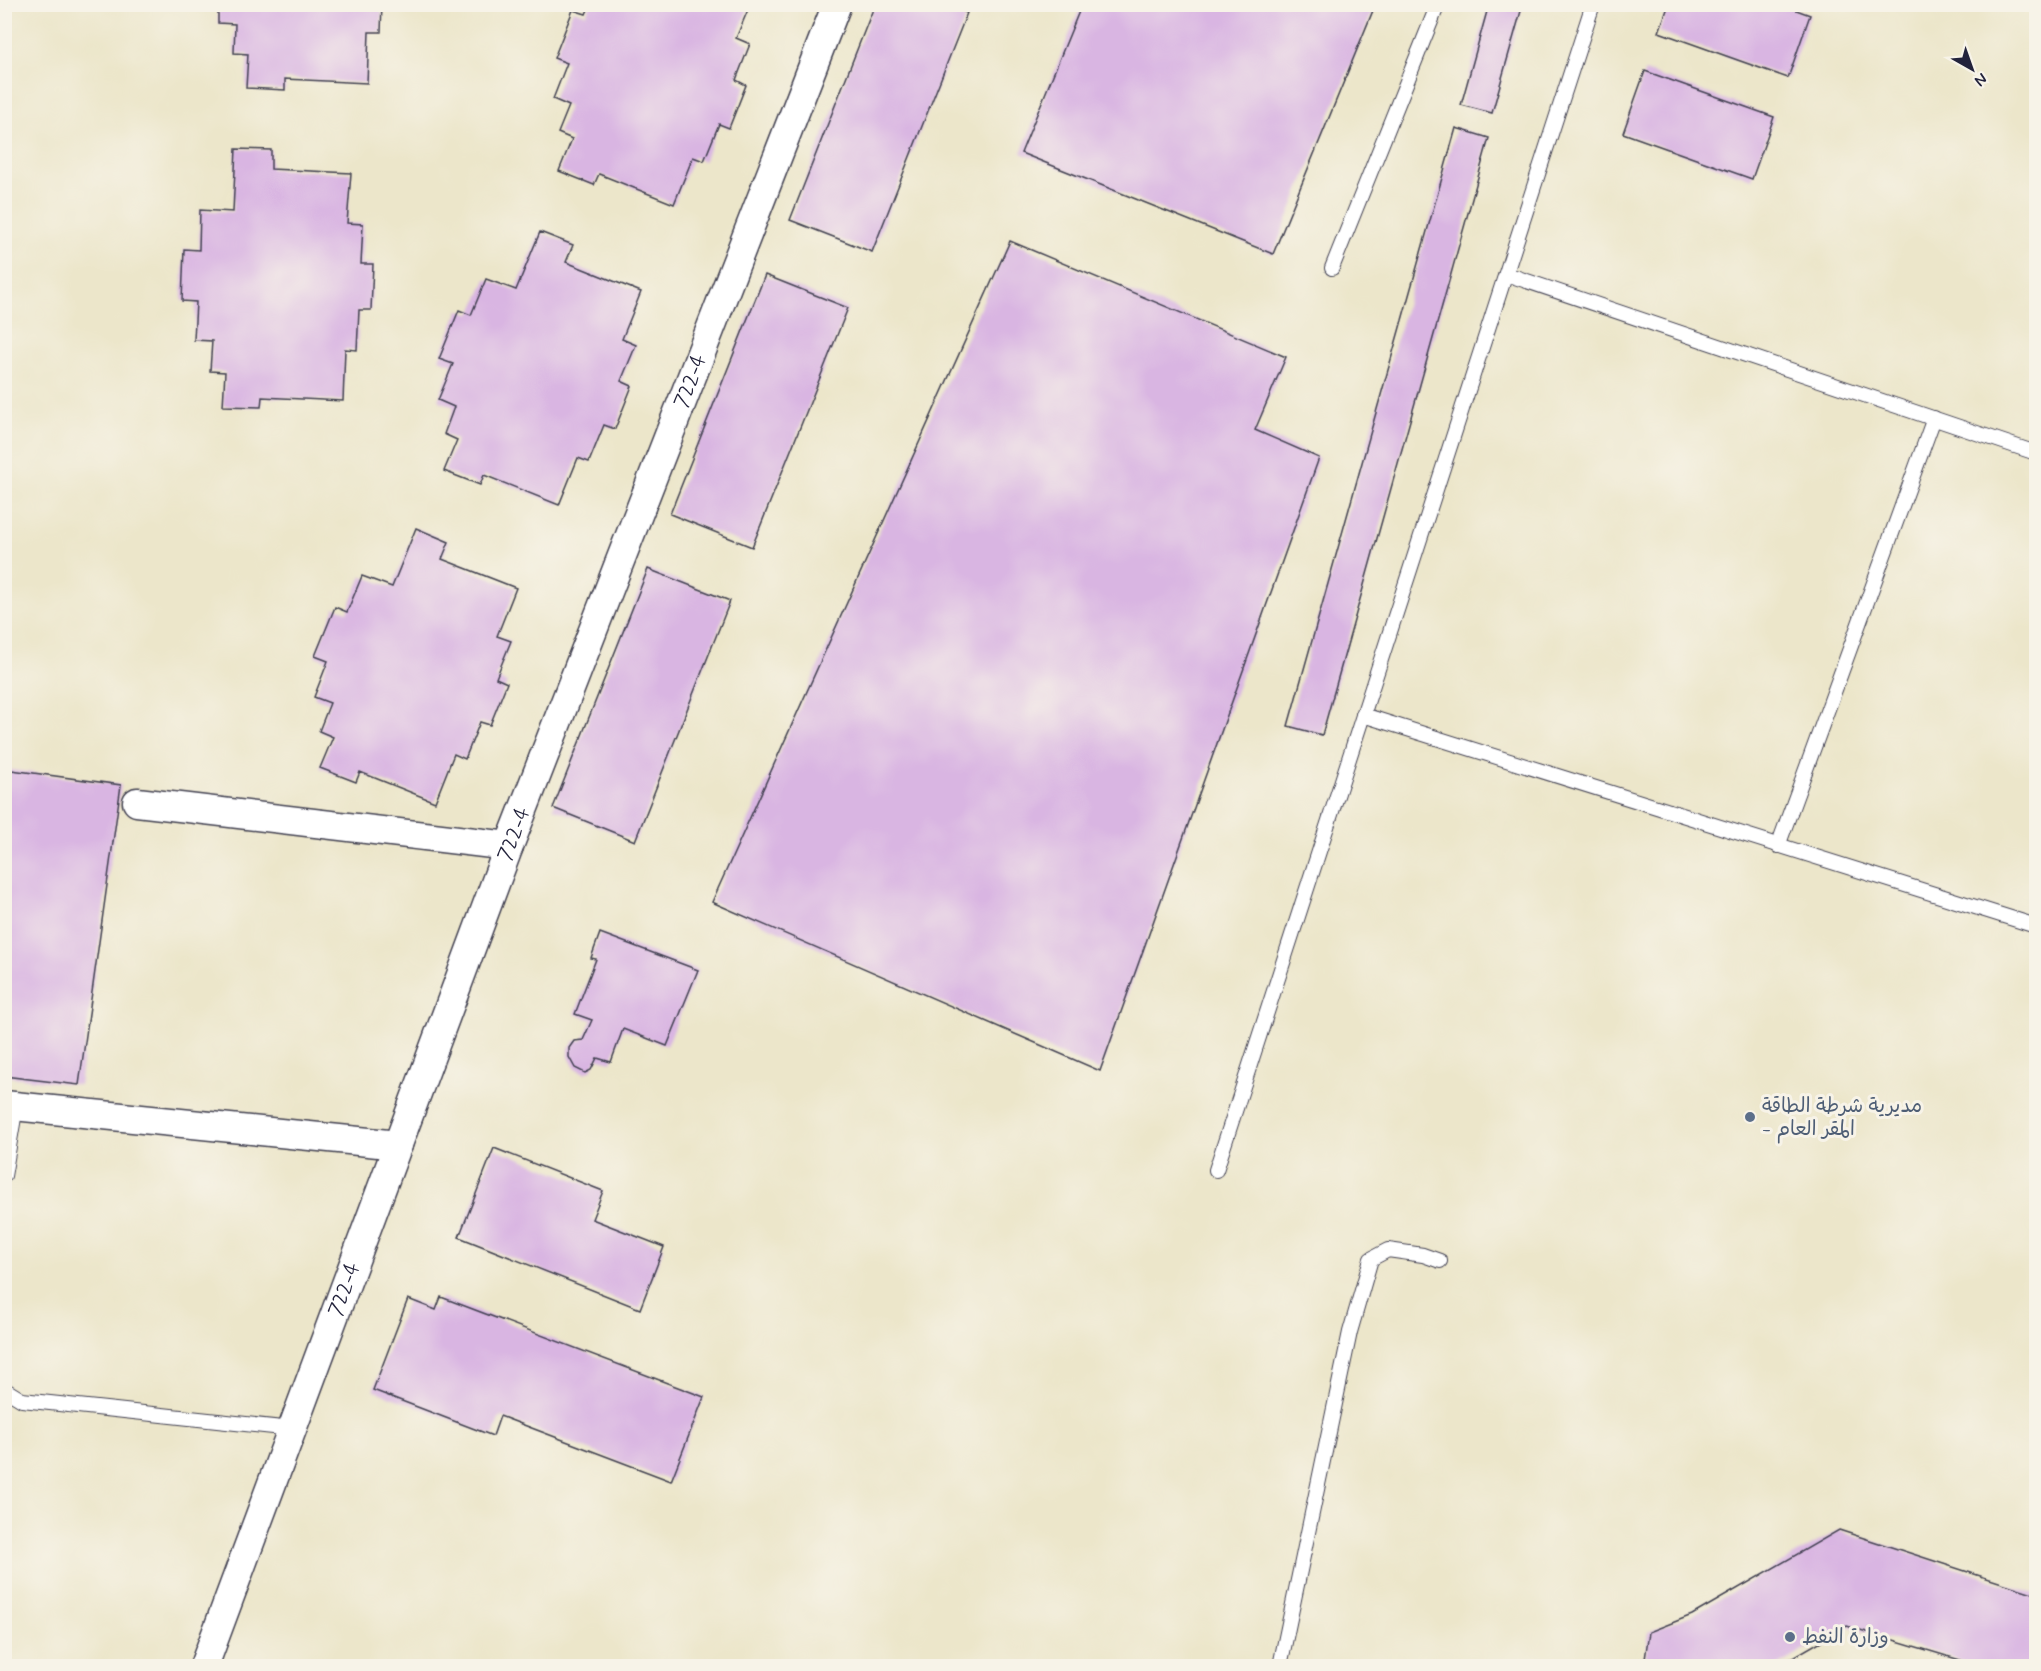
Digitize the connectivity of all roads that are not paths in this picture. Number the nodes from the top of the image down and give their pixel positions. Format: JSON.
{"nodes":[{"id":1,"x":837,"y":4,"type":"edge"},
{"id":2,"x":1438,"y":4,"type":"edge"},
{"id":3,"x":1593,"y":4,"type":"edge"},
{"id":4,"x":1332,"y":268,"type":"dead end"},
{"id":5,"x":1506,"y":274,"type":"junction"},
{"id":6,"x":1934,"y":418,"type":"junction"},
{"id":7,"x":2037,"y":453,"type":"edge"},
{"id":8,"x":1363,"y":715,"type":"junction"},
{"id":9,"x":137,"y":802,"type":"dead end"},
{"id":10,"x":509,"y":846,"type":"junction"},
{"id":11,"x":1778,"y":846,"type":"junction"},
{"id":12,"x":2037,"y":926,"type":"edge"},
{"id":13,"x":10,"y":1105,"type":"edge"},
{"id":14,"x":398,"y":1145,"type":"junction"},
{"id":15,"x":1216,"y":1170,"type":"dead end"},
{"id":16,"x":4,"y":1176,"type":"edge"},
{"id":17,"x":1440,"y":1261,"type":"dead end"},
{"id":18,"x":4,"y":1389,"type":"edge"},
{"id":19,"x":292,"y":1429,"type":"junction"},
{"id":20,"x":204,"y":1666,"type":"edge"},
{"id":21,"x":1280,"y":1666,"type":"edge"}],
"edges":[{"from":1,"to":10,"type":"street","name":"722-4"},
{"from":2,"to":4,"type":"lane"},
{"from":3,"to":5,"type":"lane"},
{"from":5,"to":6,"type":"lane"},
{"from":5,"to":8,"type":"lane"},
{"from":6,"to":7,"type":"lane"},
{"from":6,"to":11,"type":"lane"},
{"from":8,"to":11,"type":"lane"},
{"from":8,"to":15,"type":"lane"},
{"from":9,"to":10,"type":"street"},
{"from":10,"to":14,"type":"street","name":"722-4"},
{"from":11,"to":12,"type":"lane"},
{"from":13,"to":14,"type":"street"},
{"from":13,"to":16,"type":"lane"},
{"from":14,"to":19,"type":"street","name":"722-4"},
{"from":17,"to":21,"type":"lane"},
{"from":18,"to":19,"type":"lane"},
{"from":19,"to":20,"type":"street","name":"722-4"}]}
